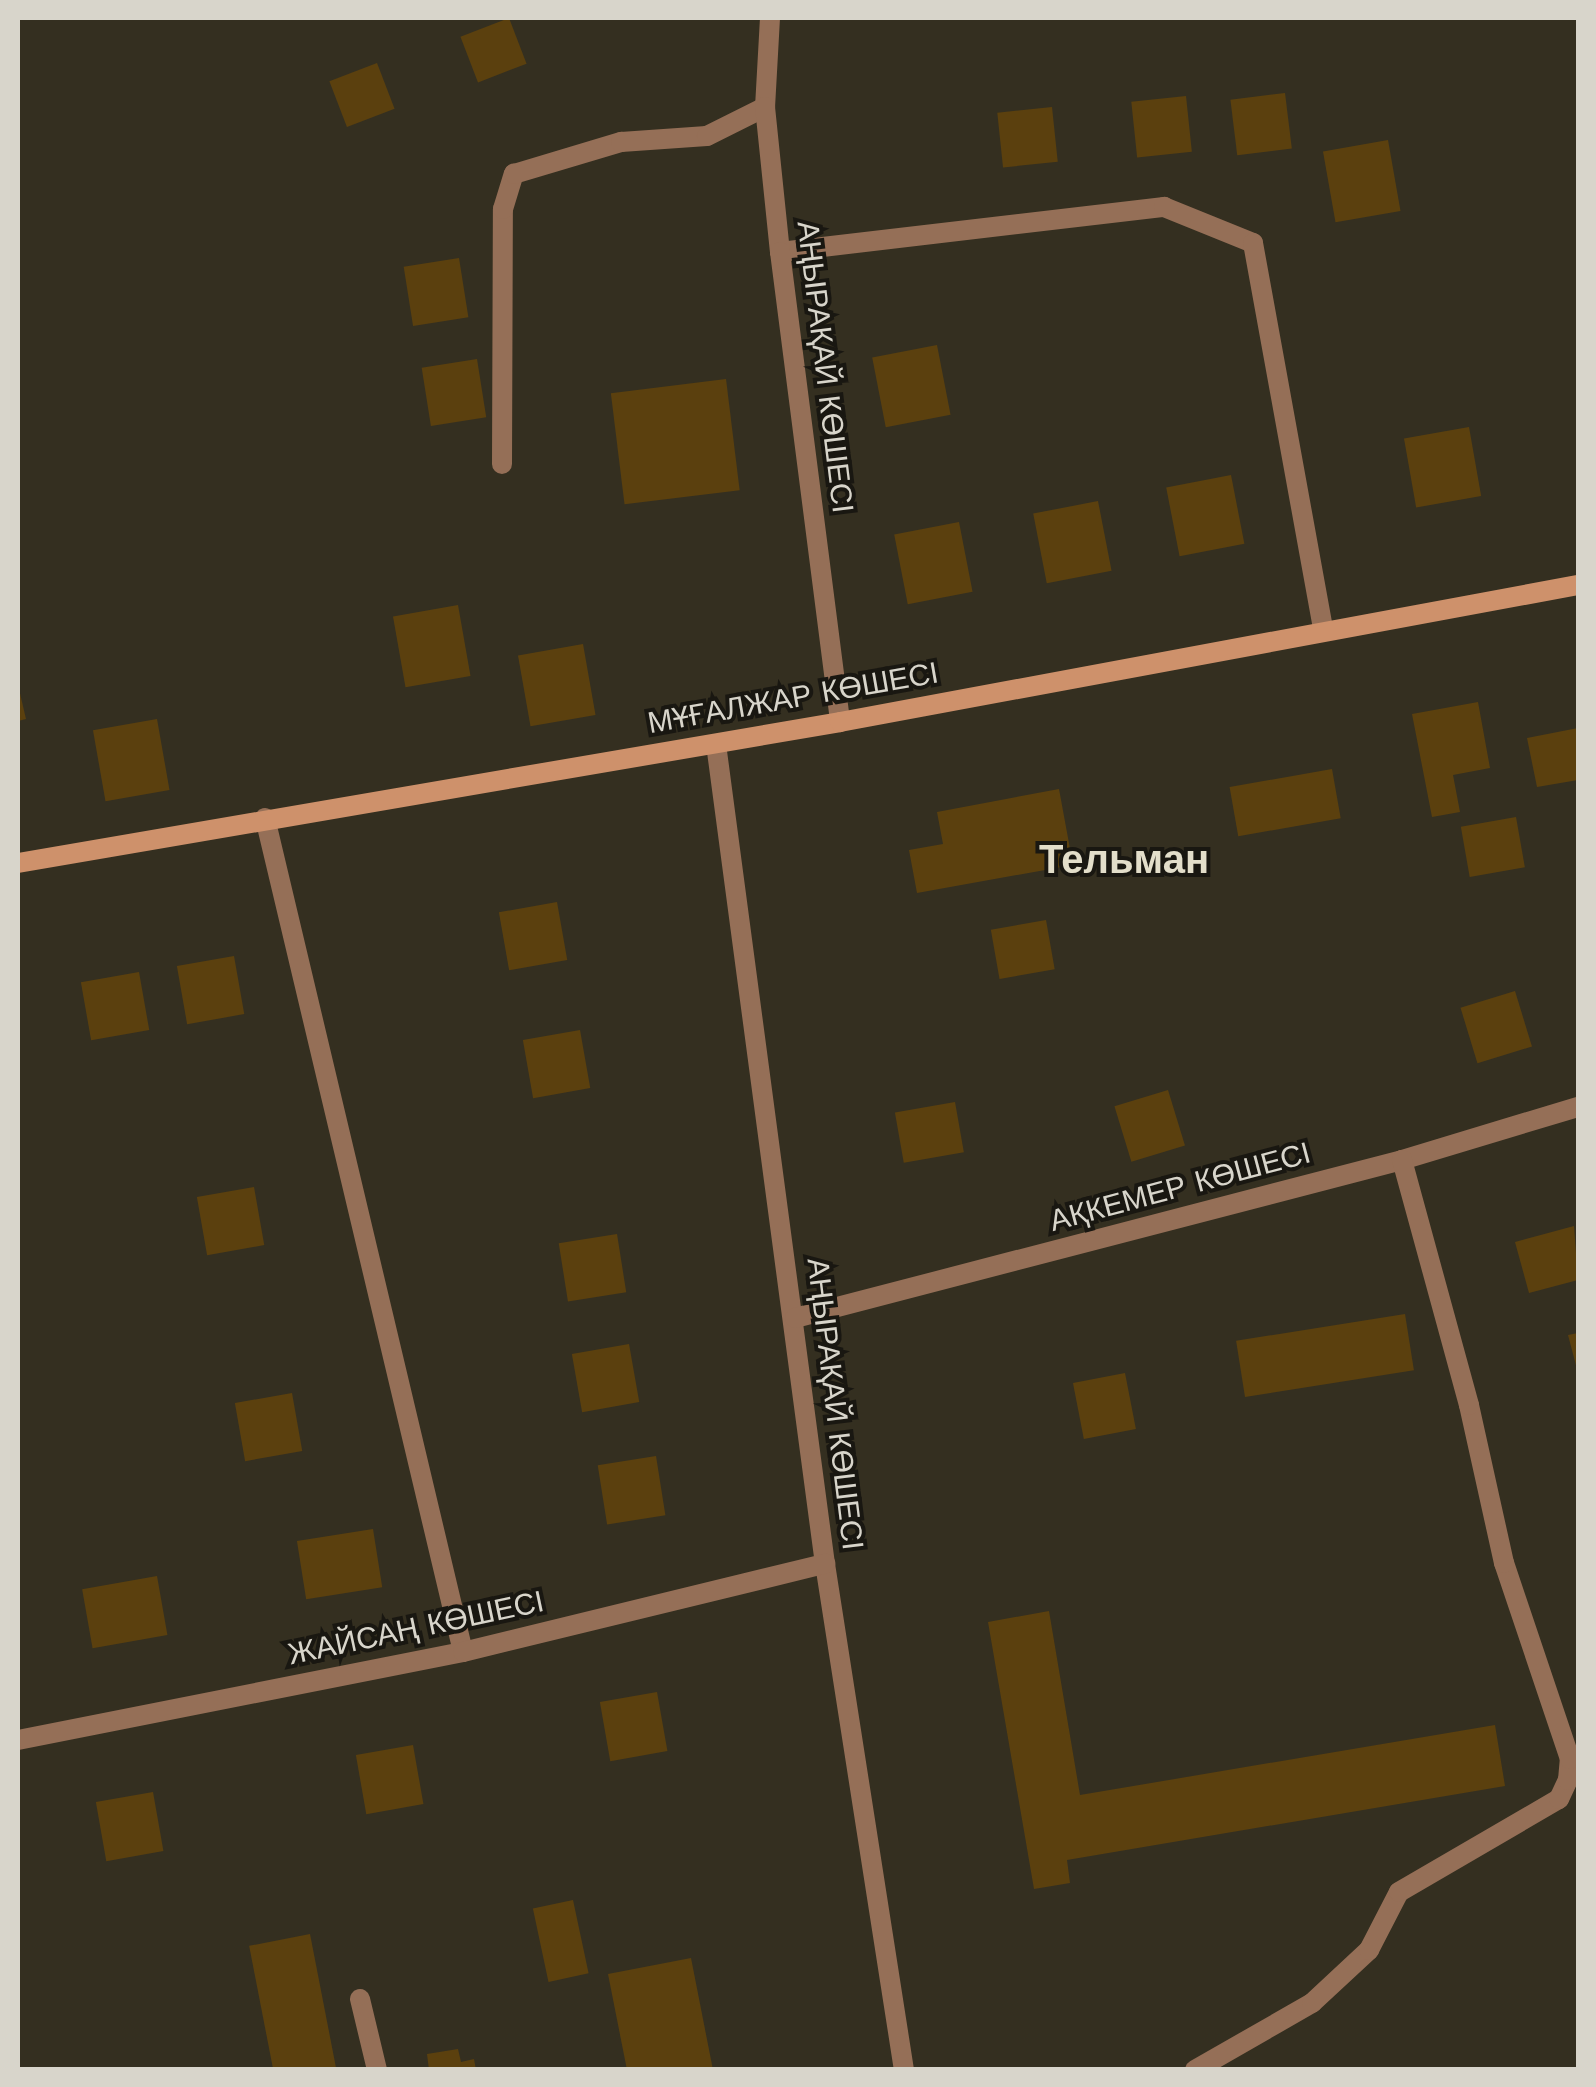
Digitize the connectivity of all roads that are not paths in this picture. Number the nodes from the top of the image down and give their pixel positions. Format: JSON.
{"nodes":[{"id":1,"x":770,"y":18,"type":"edge"},
{"id":2,"x":766,"y":106,"type":"junction"},
{"id":3,"x":780,"y":252,"type":"junction"},
{"id":4,"x":502,"y":464,"type":"dead end"},
{"id":5,"x":1578,"y":585,"type":"edge"},
{"id":6,"x":1323,"y":629,"type":"junction"},
{"id":7,"x":840,"y":722,"type":"junction"},
{"id":8,"x":716,"y":744,"type":"junction"},
{"id":9,"x":265,"y":818,"type":"junction"},
{"id":10,"x":18,"y":863,"type":"edge"},
{"id":11,"x":1578,"y":1107,"type":"edge"},
{"id":12,"x":1402,"y":1160,"type":"junction"},
{"id":13,"x":795,"y":1318,"type":"junction"},
{"id":14,"x":825,"y":1564,"type":"junction"},
{"id":15,"x":463,"y":1652,"type":"junction"},
{"id":16,"x":18,"y":1740,"type":"edge"},
{"id":17,"x":360,"y":2000,"type":"dead end"},
{"id":18,"x":376,"y":2070,"type":"edge"},
{"id":19,"x":904,"y":2070,"type":"edge"},
{"id":20,"x":1196,"y":2070,"type":"edge"}],
"edges":[{"from":1,"to":2,"type":"street","name":"АҢЫРАҚАЙ КӨШЕСІ"},
{"from":2,"to":3,"type":"street","name":"АҢЫРАҚАЙ КӨШЕСІ"},
{"from":2,"to":4,"type":"street"},
{"from":3,"to":6,"type":"street"},
{"from":3,"to":7,"type":"street","name":"АҢЫРАҚАЙ КӨШЕСІ"},
{"from":5,"to":6,"type":"street","name":"МҰҒАЛЖАР КӨШЕСІ"},
{"from":6,"to":7,"type":"street","name":"МҰҒАЛЖАР КӨШЕСІ"},
{"from":7,"to":8,"type":"street","name":"МҰҒАЛЖАР КӨШЕСІ"},
{"from":8,"to":9,"type":"street","name":"МҰҒАЛЖАР КӨШЕСІ"},
{"from":8,"to":13,"type":"street","name":"АҢЫРАҚАЙ КӨШЕСІ"},
{"from":9,"to":10,"type":"street","name":"МҰҒАЛЖАР КӨШЕСІ"},
{"from":9,"to":15,"type":"street"},
{"from":11,"to":12,"type":"street","name":"АҚКЕМЕР КӨШЕСІ"},
{"from":12,"to":13,"type":"street","name":"АҚКЕМЕР КӨШЕСІ"},
{"from":12,"to":20,"type":"street"},
{"from":13,"to":14,"type":"street","name":"АҢЫРАҚАЙ КӨШЕСІ"},
{"from":14,"to":15,"type":"street","name":"ЖАЙСАҢ КӨШЕСІ"},
{"from":14,"to":19,"type":"street","name":"АҢЫРАҚАЙ КӨШЕСІ"},
{"from":15,"to":16,"type":"street","name":"ЖАЙСАҢ КӨШЕСІ"},
{"from":17,"to":18,"type":"street"}]}
